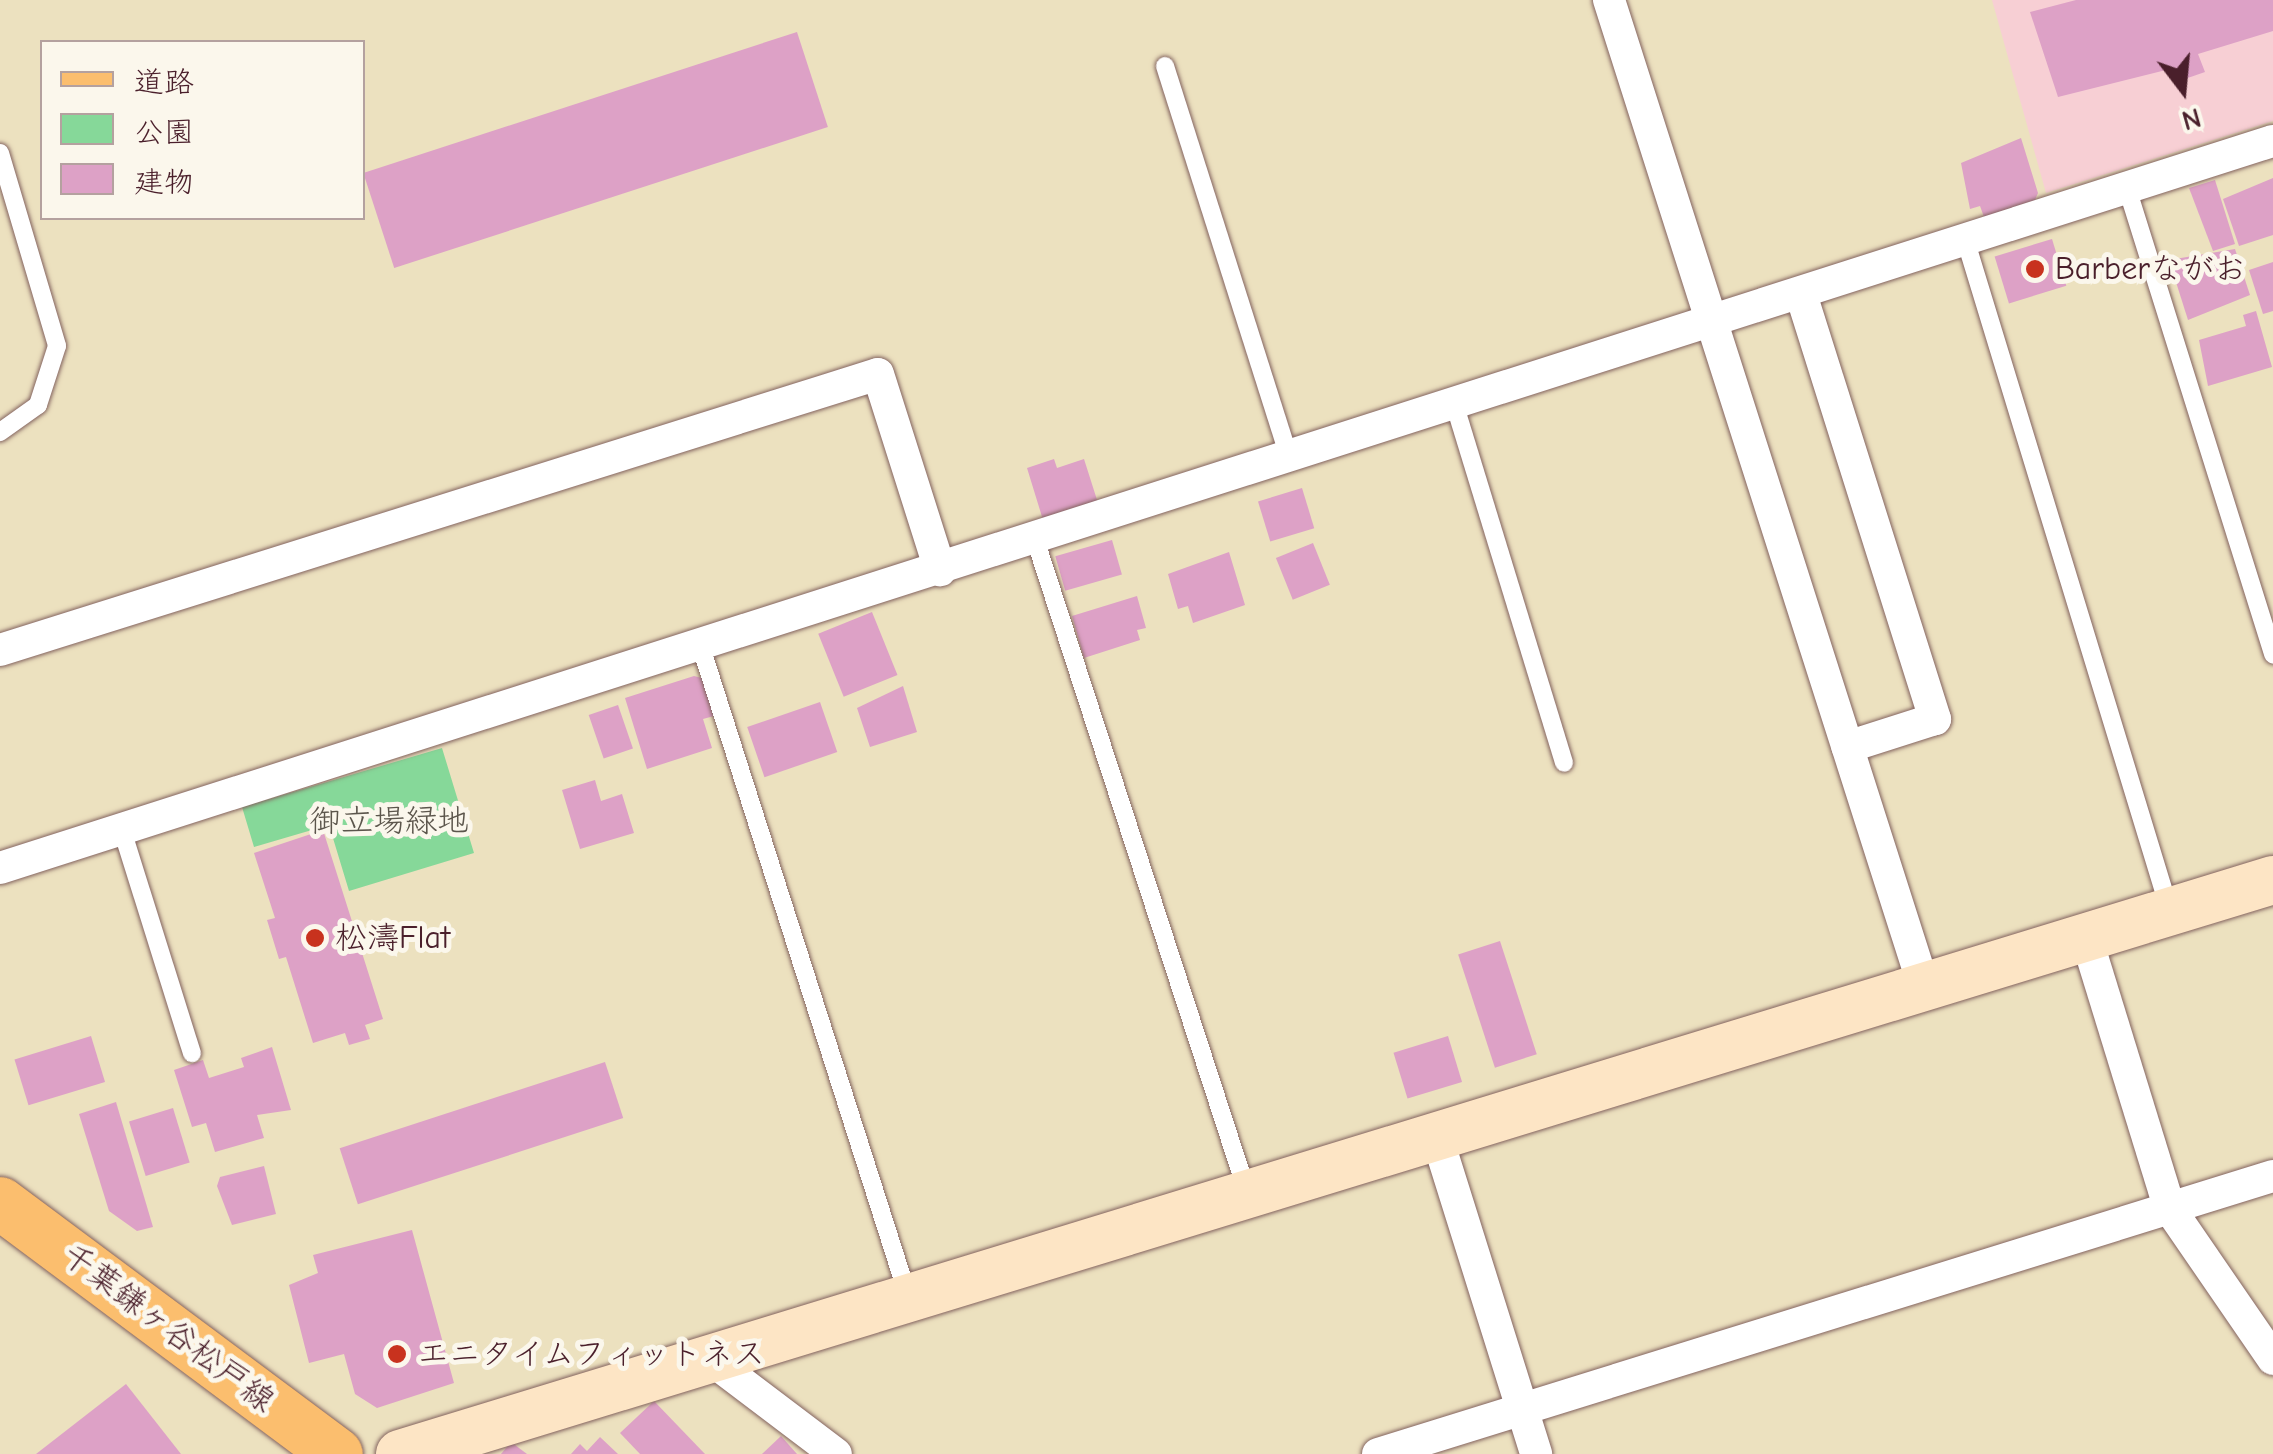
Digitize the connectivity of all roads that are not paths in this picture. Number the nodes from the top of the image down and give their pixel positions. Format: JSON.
{"nodes":[{"id":1,"x":1609,"y":0,"type":"edge"},
{"id":2,"x":1165,"y":66,"type":"dead end"},
{"id":3,"x":2273,"y":141,"type":"edge"},
{"id":4,"x":0,"y":153,"type":"edge"},
{"id":5,"x":2127,"y":188,"type":"junction"},
{"id":6,"x":1966,"y":242,"type":"junction"},
{"id":7,"x":1801,"y":294,"type":"junction"},
{"id":8,"x":1710,"y":322,"type":"junction"},
{"id":9,"x":1454,"y":406,"type":"junction"},
{"id":10,"x":0,"y":432,"type":"edge"},
{"id":11,"x":1290,"y":459,"type":"junction"},
{"id":12,"x":1036,"y":539,"type":"junction"},
{"id":13,"x":940,"y":570,"type":"junction"},
{"id":14,"x":700,"y":647,"type":"junction"},
{"id":15,"x":0,"y":650,"type":"edge"},
{"id":16,"x":2273,"y":655,"type":"edge"},
{"id":17,"x":1846,"y":748,"type":"junction"},
{"id":18,"x":1564,"y":764,"type":"dead end"},
{"id":19,"x":122,"y":830,"type":"junction"},
{"id":20,"x":0,"y":868,"type":"edge"},
{"id":21,"x":2273,"y":880,"type":"edge"},
{"id":22,"x":2170,"y":913,"type":"junction"},
{"id":23,"x":2087,"y":940,"type":"junction"},
{"id":24,"x":1925,"y":990,"type":"junction"},
{"id":25,"x":192,"y":1053,"type":"dead end"},
{"id":26,"x":1436,"y":1134,"type":"junction"},
{"id":27,"x":2273,"y":1176,"type":"edge"},
{"id":28,"x":1247,"y":1192,"type":"junction"},
{"id":29,"x":0,"y":1202,"type":"edge"},
{"id":30,"x":2170,"y":1209,"type":"junction"},
{"id":31,"x":908,"y":1296,"type":"junction"},
{"id":32,"x":708,"y":1358,"type":"junction"},
{"id":33,"x":2273,"y":1360,"type":"edge"},
{"id":34,"x":1522,"y":1409,"type":"junction"},
{"id":35,"x":337,"y":1454,"type":"edge"},
{"id":36,"x":400,"y":1454,"type":"edge"},
{"id":37,"x":836,"y":1454,"type":"edge"},
{"id":38,"x":1378,"y":1454,"type":"edge"},
{"id":39,"x":1536,"y":1454,"type":"edge"}],
"edges":[{"from":1,"to":8,"type":"street"},
{"from":2,"to":11,"type":"lane"},
{"from":3,"to":5,"type":"street"},
{"from":4,"to":10,"type":"lane"},
{"from":5,"to":6,"type":"street"},
{"from":5,"to":16,"type":"lane"},
{"from":6,"to":7,"type":"street"},
{"from":6,"to":22,"type":"lane"},
{"from":7,"to":8,"type":"street"},
{"from":7,"to":17,"type":"street"},
{"from":8,"to":9,"type":"street"},
{"from":8,"to":17,"type":"street"},
{"from":9,"to":11,"type":"street"},
{"from":9,"to":18,"type":"lane"},
{"from":11,"to":12,"type":"street"},
{"from":12,"to":13,"type":"street"},
{"from":12,"to":28,"type":"lane"},
{"from":13,"to":14,"type":"street"},
{"from":13,"to":15,"type":"street"},
{"from":14,"to":19,"type":"street"},
{"from":14,"to":31,"type":"lane"},
{"from":17,"to":24,"type":"street"},
{"from":19,"to":20,"type":"street"},
{"from":19,"to":25,"type":"lane"},
{"from":21,"to":22,"type":"street"},
{"from":22,"to":23,"type":"street"},
{"from":23,"to":24,"type":"street"},
{"from":23,"to":30,"type":"street"},
{"from":24,"to":26,"type":"street"},
{"from":26,"to":28,"type":"street"},
{"from":26,"to":34,"type":"street"},
{"from":27,"to":30,"type":"street"},
{"from":28,"to":31,"type":"street"},
{"from":29,"to":35,"type":"main road","name":"千葉鎌ヶ谷松戸線"},
{"from":30,"to":33,"type":"street"},
{"from":30,"to":34,"type":"street"},
{"from":31,"to":32,"type":"street"},
{"from":32,"to":36,"type":"street"},
{"from":32,"to":37,"type":"street"},
{"from":34,"to":38,"type":"street"},
{"from":34,"to":39,"type":"street"}]}
